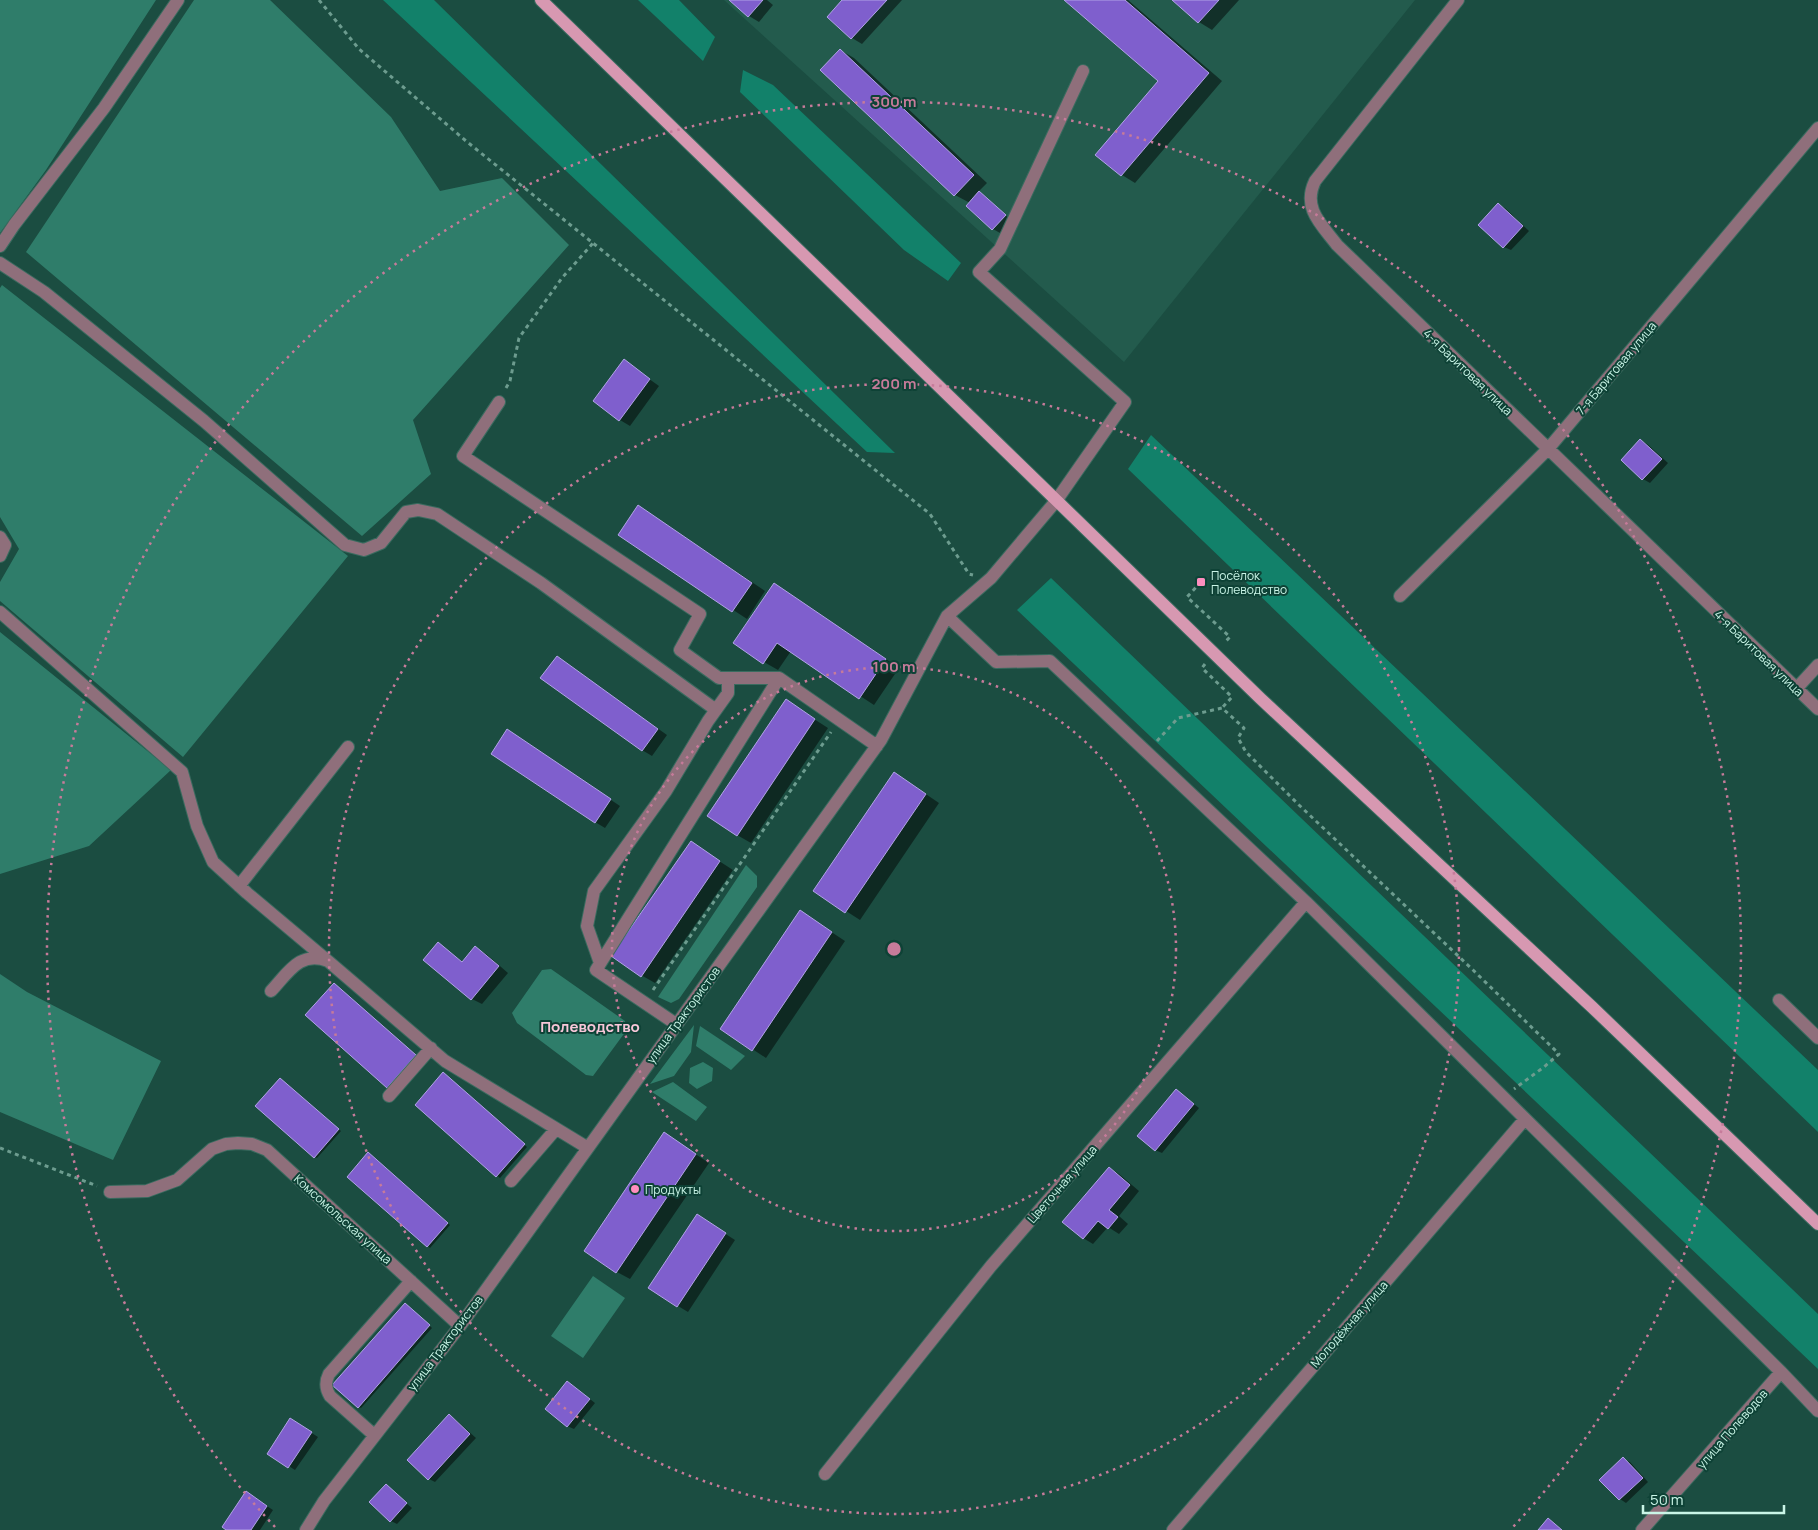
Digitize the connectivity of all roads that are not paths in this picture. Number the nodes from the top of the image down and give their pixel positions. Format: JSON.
{"nodes":[{"id":1,"x":178,"y":0,"type":"edge"},
{"id":2,"x":541,"y":0,"type":"edge"},
{"id":3,"x":1458,"y":0,"type":"edge"},
{"id":4,"x":1083,"y":71,"type":"dead end"},
{"id":5,"x":1818,"y":128,"type":"edge"},
{"id":6,"x":0,"y":246,"type":"edge"},
{"id":7,"x":0,"y":263,"type":"edge"},
{"id":8,"x":499,"y":402,"type":"road end"},
{"id":9,"x":1548,"y":449,"type":"junction"},
{"id":10,"x":1056,"y":502,"type":"junction"},
{"id":11,"x":0,"y":538,"type":"edge"},
{"id":12,"x":0,"y":556,"type":"edge"},
{"id":13,"x":1400,"y":596,"type":"dead end"},
{"id":14,"x":0,"y":612,"type":"edge"},
{"id":15,"x":947,"y":616,"type":"junction"},
{"id":16,"x":1818,"y":665,"type":"edge"},
{"id":17,"x":728,"y":678,"type":"junction"},
{"id":18,"x":779,"y":678,"type":"junction"},
{"id":19,"x":1796,"y":689,"type":"junction"},
{"id":20,"x":1818,"y":709,"type":"edge"},
{"id":21,"x":716,"y":710,"type":"junction"},
{"id":22,"x":877,"y":746,"type":"junction"},
{"id":23,"x":348,"y":747,"type":"dead end"},
{"id":24,"x":239,"y":886,"type":"junction"},
{"id":25,"x":1306,"y":902,"type":"junction"},
{"id":26,"x":328,"y":961,"type":"junction"},
{"id":27,"x":600,"y":963,"type":"junction"},
{"id":28,"x":272,"y":991,"type":"dead end"},
{"id":29,"x":1778,"y":1000,"type":"dead end"},
{"id":30,"x":676,"y":1024,"type":"junction"},
{"id":31,"x":1818,"y":1038,"type":"edge"},
{"id":32,"x":431,"y":1048,"type":"junction"},
{"id":33,"x":389,"y":1096,"type":"dead end"},
{"id":34,"x":1526,"y":1119,"type":"junction"},
{"id":35,"x":556,"y":1129,"type":"junction"},
{"id":36,"x":588,"y":1148,"type":"junction"},
{"id":37,"x":511,"y":1181,"type":"dead end"},
{"id":38,"x":110,"y":1192,"type":"road end"},
{"id":39,"x":1818,"y":1224,"type":"edge"},
{"id":40,"x":411,"y":1281,"type":"junction"},
{"id":41,"x":460,"y":1326,"type":"junction"},
{"id":42,"x":1781,"y":1372,"type":"junction"},
{"id":43,"x":1818,"y":1411,"type":"edge"},
{"id":44,"x":374,"y":1435,"type":"junction"},
{"id":45,"x":825,"y":1474,"type":"dead end"},
{"id":46,"x":306,"y":1530,"type":"edge"},
{"id":47,"x":1173,"y":1530,"type":"edge"},
{"id":48,"x":1642,"y":1530,"type":"edge"}],
"edges":[{"from":1,"to":6,"type":"street"},
{"from":2,"to":10,"type":"main road"},
{"from":3,"to":9,"type":"street","name":"4-я Баритовая улица"},
{"from":4,"to":10,"type":"street","name":"улица Трактористов"},
{"from":5,"to":9,"type":"street","name":"7-я Баритовая улица"},
{"from":7,"to":21,"type":"street"},
{"from":8,"to":17,"type":"street"},
{"from":9,"to":13,"type":"street","name":"7-я Баритовая улица"},
{"from":9,"to":19,"type":"street","name":"4-я Баритовая улица"},
{"from":10,"to":15,"type":"street","name":"улица Трактористов"},
{"from":10,"to":39,"type":"main road"},
{"from":11,"to":12,"type":"street"},
{"from":14,"to":24,"type":"street"},
{"from":15,"to":22,"type":"street","name":"улица Трактористов"},
{"from":15,"to":25,"type":"street"},
{"from":16,"to":19,"type":"street"},
{"from":17,"to":18,"type":"street"},
{"from":17,"to":21,"type":"street"},
{"from":18,"to":22,"type":"street"},
{"from":18,"to":27,"type":"street"},
{"from":19,"to":20,"type":"street","name":"4-я Баритовая улица"},
{"from":21,"to":27,"type":"street"},
{"from":22,"to":30,"type":"street","name":"улица Трактористов"},
{"from":23,"to":24,"type":"street"},
{"from":24,"to":26,"type":"street"},
{"from":25,"to":34,"type":"street"},
{"from":25,"to":45,"type":"street","name":"Цветочная улица"},
{"from":26,"to":28,"type":"street"},
{"from":26,"to":32,"type":"street"},
{"from":27,"to":30,"type":"street"},
{"from":29,"to":31,"type":"street"},
{"from":30,"to":36,"type":"street","name":"улица Трактористов"},
{"from":32,"to":33,"type":"street"},
{"from":32,"to":35,"type":"street"},
{"from":34,"to":42,"type":"street"},
{"from":34,"to":47,"type":"street","name":"Молодёжная улица"},
{"from":35,"to":36,"type":"street"},
{"from":35,"to":37,"type":"street"},
{"from":36,"to":41,"type":"street","name":"улица Трактористов"},
{"from":38,"to":40,"type":"street","name":"Комсомольская улица"},
{"from":40,"to":41,"type":"street","name":"Комсомольская улица"},
{"from":40,"to":44,"type":"street"},
{"from":41,"to":44,"type":"street","name":"улица Трактористов"},
{"from":42,"to":43,"type":"street"},
{"from":42,"to":48,"type":"street","name":"улица Полеводов"},
{"from":44,"to":46,"type":"street","name":"улица Трактористов"}]}
